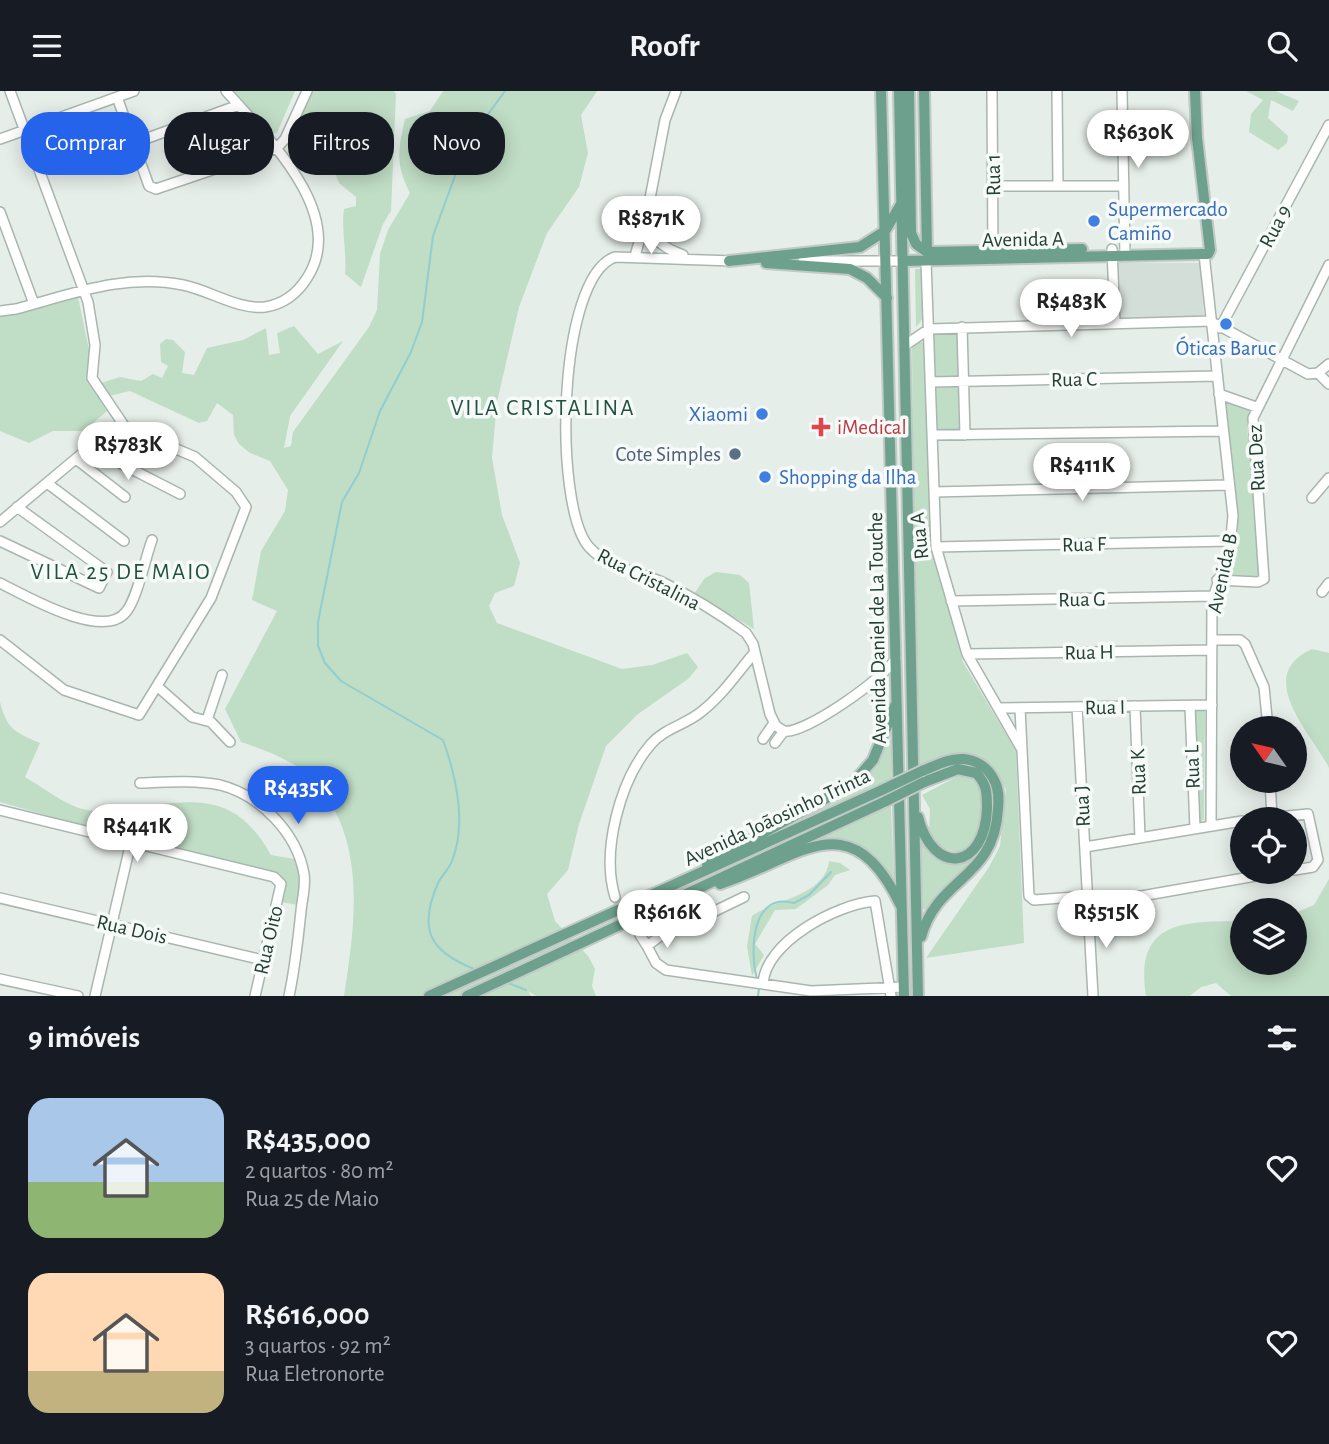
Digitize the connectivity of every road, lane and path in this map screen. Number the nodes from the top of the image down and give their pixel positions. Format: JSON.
{"nodes":[{"id":1,"x":10,"y":91,"type":"edge"},
{"id":2,"x":134,"y":91,"type":"edge"},
{"id":3,"x":226,"y":91,"type":"edge"},
{"id":4,"x":307,"y":91,"type":"edge"},
{"id":5,"x":676,"y":91,"type":"edge"},
{"id":6,"x":881,"y":91,"type":"edge"},
{"id":7,"x":899,"y":91,"type":"edge"},
{"id":8,"x":909,"y":91,"type":"edge"},
{"id":9,"x":924,"y":91,"type":"edge"},
{"id":10,"x":992,"y":91,"type":"edge"},
{"id":11,"x":1057,"y":91,"type":"edge"},
{"id":12,"x":1122,"y":91,"type":"edge"},
{"id":13,"x":1193,"y":91,"type":"edge"},
{"id":14,"x":117,"y":97,"type":"junction"},
{"id":15,"x":239,"y":105,"type":"junction"},
{"id":16,"x":75,"y":112,"type":"edge"},
{"id":17,"x":123,"y":112,"type":"edge"},
{"id":18,"x":21,"y":122,"type":"edge"},
{"id":19,"x":1329,"y":125,"type":"edge"},
{"id":20,"x":21,"y":131,"type":"edge"},
{"id":21,"x":150,"y":137,"type":"edge"},
{"id":22,"x":1326,"y":137,"type":"edge"},
{"id":23,"x":0,"y":139,"type":"edge"},
{"id":24,"x":277,"y":148,"type":"junction"},
{"id":25,"x":41,"y":175,"type":"edge"},
{"id":26,"x":147,"y":175,"type":"edge"},
{"id":27,"x":1058,"y":185,"type":"junction"},
{"id":28,"x":1124,"y":185,"type":"junction"},
{"id":29,"x":993,"y":186,"type":"junction"},
{"id":30,"x":901,"y":203,"type":"junction"},
{"id":31,"x":0,"y":212,"type":"edge"},
{"id":32,"x":648,"y":215,"type":"junction"},
{"id":33,"x":911,"y":229,"type":"junction"},
{"id":34,"x":884,"y":231,"type":"junction"},
{"id":35,"x":1206,"y":250,"type":"junction"},
{"id":36,"x":1112,"y":252,"type":"junction"},
{"id":37,"x":1125,"y":252,"type":"junction"},
{"id":38,"x":993,"y":255,"type":"junction"},
{"id":39,"x":635,"y":256,"type":"junction"},
{"id":40,"x":927,"y":256,"type":"junction"},
{"id":41,"x":698,"y":259,"type":"junction"},
{"id":42,"x":729,"y":261,"type":"junction"},
{"id":43,"x":902,"y":261,"type":"junction"},
{"id":44,"x":885,"y":262,"type":"junction"},
{"id":45,"x":1329,"y":265,"type":"edge"},
{"id":46,"x":83,"y":290,"type":"junction"},
{"id":47,"x":887,"y":298,"type":"junction"},
{"id":48,"x":34,"y":304,"type":"junction"},
{"id":49,"x":0,"y":311,"type":"edge"},
{"id":50,"x":1115,"y":323,"type":"junction"},
{"id":51,"x":1216,"y":324,"type":"junction"},
{"id":52,"x":962,"y":327,"type":"junction"},
{"id":53,"x":929,"y":329,"type":"junction"},
{"id":54,"x":904,"y":346,"type":"junction"},
{"id":55,"x":1279,"y":360,"type":"junction"},
{"id":56,"x":1329,"y":365,"type":"edge"},
{"id":57,"x":1318,"y":373,"type":"junction"},
{"id":58,"x":1217,"y":376,"type":"junction"},
{"id":59,"x":964,"y":381,"type":"junction"},
{"id":60,"x":930,"y":382,"type":"junction"},
{"id":61,"x":1329,"y":384,"type":"edge"},
{"id":62,"x":1219,"y":394,"type":"junction"},
{"id":63,"x":1256,"y":407,"type":"junction"},
{"id":64,"x":125,"y":427,"type":"junction"},
{"id":65,"x":1223,"y":431,"type":"junction"},
{"id":66,"x":932,"y":435,"type":"junction"},
{"id":67,"x":965,"y":435,"type":"junction"},
{"id":68,"x":96,"y":446,"type":"junction"},
{"id":69,"x":76,"y":459,"type":"junction"},
{"id":70,"x":1329,"y":478,"type":"edge"},
{"id":71,"x":47,"y":483,"type":"junction"},
{"id":72,"x":1229,"y":485,"type":"junction"},
{"id":73,"x":934,"y":492,"type":"junction"},
{"id":74,"x":180,"y":494,"type":"dead end"},
{"id":75,"x":125,"y":496,"type":"dead end"},
{"id":76,"x":1312,"y":498,"type":"dead end"},
{"id":77,"x":17,"y":507,"type":"junction"},
{"id":78,"x":0,"y":522,"type":"edge"},
{"id":79,"x":152,"y":540,"type":"dead end"},
{"id":80,"x":0,"y":541,"type":"edge"},
{"id":81,"x":124,"y":541,"type":"dead end"},
{"id":82,"x":1231,"y":541,"type":"junction"},
{"id":83,"x":936,"y":547,"type":"junction"},
{"id":84,"x":1217,"y":580,"type":"junction"},
{"id":85,"x":0,"y":583,"type":"edge"},
{"id":86,"x":1329,"y":583,"type":"edge"},
{"id":87,"x":1322,"y":592,"type":"dead end"},
{"id":88,"x":1213,"y":596,"type":"junction"},
{"id":89,"x":951,"y":601,"type":"junction"},
{"id":90,"x":0,"y":640,"type":"edge"},
{"id":91,"x":1212,"y":645,"type":"junction"},
{"id":92,"x":755,"y":652,"type":"junction"},
{"id":93,"x":967,"y":654,"type":"junction"},
{"id":94,"x":897,"y":657,"type":"junction"},
{"id":95,"x":222,"y":675,"type":"dead end"},
{"id":96,"x":158,"y":687,"type":"junction"},
{"id":97,"x":898,"y":700,"type":"junction"},
{"id":98,"x":1212,"y":705,"type":"junction"},
{"id":99,"x":1135,"y":706,"type":"junction"},
{"id":100,"x":1190,"y":706,"type":"junction"},
{"id":101,"x":1077,"y":707,"type":"junction"},
{"id":102,"x":999,"y":708,"type":"junction"},
{"id":103,"x":1020,"y":708,"type":"junction"},
{"id":104,"x":1267,"y":716,"type":"edge"},
{"id":105,"x":207,"y":720,"type":"junction"},
{"id":106,"x":774,"y":723,"type":"junction"},
{"id":107,"x":784,"y":731,"type":"junction"},
{"id":108,"x":763,"y":739,"type":"dead end"},
{"id":109,"x":230,"y":742,"type":"dead end"},
{"id":110,"x":775,"y":743,"type":"dead end"},
{"id":111,"x":1021,"y":748,"type":"junction"},
{"id":112,"x":923,"y":777,"type":"junction"},
{"id":113,"x":140,"y":783,"type":"dead end"},
{"id":114,"x":884,"y":796,"type":"junction"},
{"id":115,"x":914,"y":799,"type":"junction"},
{"id":116,"x":0,"y":812,"type":"edge"},
{"id":117,"x":1307,"y":814,"type":"edge"},
{"id":118,"x":1230,"y":823,"type":"edge"},
{"id":119,"x":1211,"y":825,"type":"junction"},
{"id":120,"x":1195,"y":828,"type":"junction"},
{"id":121,"x":1140,"y":838,"type":"junction"},
{"id":122,"x":131,"y":844,"type":"junction"},
{"id":123,"x":1085,"y":848,"type":"junction"},
{"id":124,"x":1307,"y":868,"type":"edge"},
{"id":125,"x":1230,"y":879,"type":"edge"},
{"id":126,"x":673,"y":885,"type":"junction"},
{"id":127,"x":615,"y":897,"type":"tunnel mouth"},
{"id":128,"x":681,"y":897,"type":"junction"},
{"id":129,"x":744,"y":897,"type":"dead end"},
{"id":130,"x":0,"y":898,"type":"edge"},
{"id":131,"x":1089,"y":900,"type":"junction"},
{"id":132,"x":664,"y":904,"type":"junction"},
{"id":133,"x":902,"y":909,"type":"junction"},
{"id":134,"x":708,"y":915,"type":"junction"},
{"id":135,"x":112,"y":925,"type":"junction"},
{"id":136,"x":640,"y":935,"type":"tunnel mouth"},
{"id":137,"x":647,"y":946,"type":"junction"},
{"id":138,"x":917,"y":950,"type":"junction"},
{"id":139,"x":263,"y":960,"type":"junction"},
{"id":140,"x":0,"y":979,"type":"edge"},
{"id":141,"x":763,"y":984,"type":"junction"},
{"id":142,"x":904,"y":991,"type":"edge"},
{"id":143,"x":891,"y":992,"type":"edge"},
{"id":144,"x":78,"y":996,"type":"edge"},
{"id":145,"x":95,"y":996,"type":"edge"},
{"id":146,"x":255,"y":996,"type":"edge"},
{"id":147,"x":289,"y":996,"type":"edge"},
{"id":148,"x":429,"y":996,"type":"edge"},
{"id":149,"x":467,"y":996,"type":"edge"},
{"id":150,"x":918,"y":996,"type":"edge"},
{"id":151,"x":1093,"y":996,"type":"edge"}],
"edges":[{"from":1,"to":18,"type":"street"},
{"from":2,"to":14,"type":"street"},
{"from":3,"to":15,"type":"street"},
{"from":4,"to":24,"type":"street"},
{"from":5,"to":32,"type":"street"},
{"from":6,"to":34,"type":"main road","name":"Avenida Daniel de La Touche"},
{"from":7,"to":30,"type":"main road","name":"Avenida Daniel de La Touche"},
{"from":8,"to":33,"type":"main road"},
{"from":9,"to":40,"type":"main road","name":"Rua A"},
{"from":10,"to":29,"type":"street","name":"Rua 1"},
{"from":11,"to":27,"type":"street"},
{"from":12,"to":28,"type":"street"},
{"from":13,"to":35,"type":"main road"},
{"from":14,"to":16,"type":"street"},
{"from":14,"to":17,"type":"street"},
{"from":15,"to":21,"type":"street"},
{"from":15,"to":24,"type":"street"},
{"from":19,"to":22,"type":"street","name":"Rua 9"},
{"from":20,"to":23,"type":"street"},
{"from":22,"to":51,"type":"street","name":"Rua 9"},
{"from":24,"to":26,"type":"street"},
{"from":24,"to":46,"type":"street"},
{"from":25,"to":46,"type":"street"},
{"from":27,"to":28,"type":"street"},
{"from":27,"to":29,"type":"street"},
{"from":28,"to":37,"type":"street"},
{"from":29,"to":38,"type":"street","name":"Rua 1"},
{"from":30,"to":34,"type":"main road"},
{"from":30,"to":43,"type":"main road","name":"Avenida Daniel de La Touche"},
{"from":31,"to":48,"type":"street"},
{"from":32,"to":39,"type":"street"},
{"from":32,"to":41,"type":"street"},
{"from":33,"to":40,"type":"main road"},
{"from":33,"to":43,"type":"main road"},
{"from":34,"to":42,"type":"main road"},
{"from":34,"to":44,"type":"main road","name":"Avenida Daniel de La Touche"},
{"from":35,"to":37,"type":"main road","name":"Avenida A"},
{"from":35,"to":51,"type":"street","name":"Avenida B"},
{"from":36,"to":37,"type":"main road","name":"Avenida A"},
{"from":36,"to":38,"type":"main road","name":"Avenida A"},
{"from":36,"to":50,"type":"street"},
{"from":38,"to":40,"type":"main road","name":"Avenida A"},
{"from":39,"to":41,"type":"street","name":"Avenida A"},
{"from":39,"to":92,"type":"street","name":"Rua Cristalina"},
{"from":40,"to":43,"type":"main road","name":"Avenida A"},
{"from":40,"to":53,"type":"street","name":"Rua A"},
{"from":41,"to":42,"type":"street","name":"Avenida A"},
{"from":42,"to":44,"type":"street","name":"Avenida A"},
{"from":42,"to":47,"type":"main road"},
{"from":43,"to":44,"type":"street","name":"Avenida A"},
{"from":43,"to":54,"type":"main road","name":"Avenida Daniel de La Touche"},
{"from":44,"to":47,"type":"main road","name":"Avenida Daniel de La Touche"},
{"from":45,"to":55,"type":"street","name":"Rua Dez"},
{"from":46,"to":48,"type":"street"},
{"from":46,"to":64,"type":"street"},
{"from":47,"to":94,"type":"main road","name":"Avenida Daniel de La Touche"},
{"from":48,"to":49,"type":"street"},
{"from":50,"to":51,"type":"street"},
{"from":50,"to":52,"type":"street"},
{"from":51,"to":55,"type":"street"},
{"from":51,"to":58,"type":"street","name":"Avenida B"},
{"from":52,"to":53,"type":"street"},
{"from":52,"to":59,"type":"street"},
{"from":53,"to":54,"type":"street"},
{"from":53,"to":60,"type":"street","name":"Rua A"},
{"from":54,"to":115,"type":"main road","name":"Avenida Daniel de La Touche"},
{"from":55,"to":57,"type":"street"},
{"from":55,"to":63,"type":"street","name":"Rua Dez"},
{"from":56,"to":57,"type":"street"},
{"from":57,"to":61,"type":"street"},
{"from":58,"to":59,"type":"street","name":"Rua C"},
{"from":58,"to":62,"type":"street","name":"Avenida B"},
{"from":59,"to":60,"type":"street","name":"Rua C"},
{"from":59,"to":67,"type":"street"},
{"from":60,"to":66,"type":"street","name":"Rua A"},
{"from":62,"to":63,"type":"street"},
{"from":62,"to":65,"type":"street","name":"Avenida B"},
{"from":63,"to":84,"type":"street","name":"Rua Dez"},
{"from":64,"to":68,"type":"street"},
{"from":64,"to":96,"type":"street"},
{"from":65,"to":67,"type":"street"},
{"from":65,"to":72,"type":"street","name":"Avenida B"},
{"from":66,"to":67,"type":"street"},
{"from":66,"to":73,"type":"street","name":"Rua A"},
{"from":68,"to":69,"type":"street"},
{"from":68,"to":74,"type":"street"},
{"from":69,"to":71,"type":"street"},
{"from":69,"to":75,"type":"street"},
{"from":70,"to":76,"type":"street"},
{"from":71,"to":77,"type":"street"},
{"from":71,"to":81,"type":"street"},
{"from":72,"to":73,"type":"street"},
{"from":72,"to":82,"type":"street","name":"Avenida B"},
{"from":73,"to":83,"type":"street","name":"Rua A"},
{"from":77,"to":78,"type":"street"},
{"from":77,"to":80,"type":"street"},
{"from":79,"to":85,"type":"street"},
{"from":82,"to":83,"type":"street","name":"Rua F"},
{"from":82,"to":84,"type":"street","name":"Avenida B"},
{"from":83,"to":89,"type":"street","name":"Rua A"},
{"from":84,"to":88,"type":"street","name":"Avenida B"},
{"from":86,"to":87,"type":"street"},
{"from":88,"to":89,"type":"street","name":"Rua G"},
{"from":88,"to":91,"type":"street","name":"Avenida B"},
{"from":89,"to":93,"type":"street","name":"Rua A"},
{"from":90,"to":96,"type":"street"},
{"from":91,"to":93,"type":"street","name":"Rua H"},
{"from":91,"to":98,"type":"street","name":"Avenida B"},
{"from":91,"to":104,"type":"street","name":"Rua H"},
{"from":92,"to":106,"type":"street","name":"Rua Cristalina"},
{"from":92,"to":127,"type":"street"},
{"from":93,"to":102,"type":"street","name":"Rua A"},
{"from":94,"to":97,"type":"main road","name":"Avenida Daniel de La Touche"},
{"from":94,"to":107,"type":"street"},
{"from":95,"to":105,"type":"street"},
{"from":96,"to":105,"type":"street"},
{"from":97,"to":126,"type":"main road"},
{"from":97,"to":133,"type":"main road","name":"Avenida Daniel de La Touche"},
{"from":98,"to":100,"type":"street","name":"Rua I"},
{"from":98,"to":119,"type":"street","name":"Avenida B"},
{"from":99,"to":100,"type":"street","name":"Rua I"},
{"from":99,"to":101,"type":"street","name":"Rua I"},
{"from":99,"to":121,"type":"street","name":"Rua K"},
{"from":100,"to":120,"type":"street","name":"Rua L"},
{"from":101,"to":103,"type":"street","name":"Rua I"},
{"from":101,"to":123,"type":"street","name":"Rua J"},
{"from":102,"to":103,"type":"street","name":"Rua I"},
{"from":102,"to":111,"type":"street","name":"Rua A"},
{"from":103,"to":111,"type":"street","name":"Rua A"},
{"from":105,"to":109,"type":"street"},
{"from":106,"to":107,"type":"street"},
{"from":106,"to":108,"type":"street"},
{"from":107,"to":110,"type":"street"},
{"from":111,"to":131,"type":"street","name":"Rua A"},
{"from":112,"to":114,"type":"main road","name":"Avenida Joãosinho Trinta","bridge":true},
{"from":112,"to":115,"type":"main road","name":"Avenida Joãosinho Trinta"},
{"from":112,"to":138,"type":"main road","name":"Avenida Joãosinho Trinta"},
{"from":113,"to":147,"type":"street"},
{"from":114,"to":126,"type":"main road","name":"Avenida Joãosinho Trinta"},
{"from":114,"to":128,"type":"main road","name":"Avenida Joãosinho Trinta"},
{"from":115,"to":138,"type":"main road","name":"Avenida Daniel de La Touche"},
{"from":116,"to":122,"type":"street"},
{"from":117,"to":124,"type":"street"},
{"from":118,"to":119,"type":"street"},
{"from":119,"to":120,"type":"street"},
{"from":120,"to":121,"type":"street"},
{"from":121,"to":123,"type":"street"},
{"from":122,"to":135,"type":"street"},
{"from":122,"to":139,"type":"street","name":"Rua Oito"},
{"from":123,"to":131,"type":"street","name":"Rua J"},
{"from":125,"to":131,"type":"street"},
{"from":126,"to":148,"type":"main road","name":"Avenida Joãosinho Trinta"},
{"from":128,"to":132,"type":"main road","name":"Avenida Joãosinho Trinta"},
{"from":128,"to":133,"type":"main road"},
{"from":129,"to":134,"type":"street"},
{"from":130,"to":135,"type":"street","name":"Rua Dois"},
{"from":131,"to":151,"type":"street","name":"Rua J"},
{"from":132,"to":134,"type":"street"},
{"from":132,"to":149,"type":"main road","name":"Avenida Joãosinho Trinta"},
{"from":133,"to":142,"type":"main road","name":"Avenida Daniel de La Touche"},
{"from":134,"to":137,"type":"street"},
{"from":135,"to":139,"type":"street","name":"Rua Dois"},
{"from":135,"to":145,"type":"street"},
{"from":136,"to":137,"type":"street"},
{"from":137,"to":141,"type":"street"},
{"from":138,"to":150,"type":"main road","name":"Avenida Daniel de La Touche"},
{"from":139,"to":146,"type":"street","name":"Rua Oito"},
{"from":140,"to":144,"type":"street"},
{"from":141,"to":143,"type":"street"},
{"from":141,"to":143,"type":"street"},
{"from":142,"to":143,"type":"street"}]}
